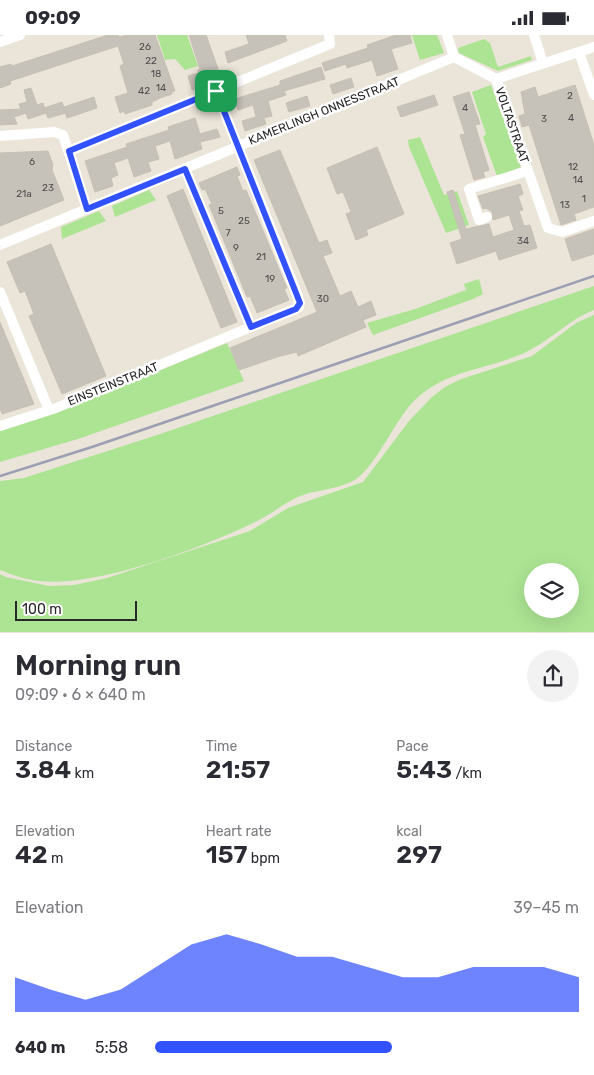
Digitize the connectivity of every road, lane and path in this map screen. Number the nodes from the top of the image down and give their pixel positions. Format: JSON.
{"nodes":[{"id":1,"x":20,"y":35,"type":"edge"},
{"id":2,"x":329,"y":35,"type":"edge"},
{"id":3,"x":447,"y":35,"type":"edge"},
{"id":4,"x":534,"y":35,"type":"edge"},
{"id":5,"x":0,"y":42,"type":"edge"},
{"id":6,"x":594,"y":47,"type":"edge"},
{"id":7,"x":579,"y":52,"type":"junction"},
{"id":8,"x":454,"y":57,"type":"junction"},
{"id":9,"x":543,"y":63,"type":"junction"},
{"id":10,"x":496,"y":79,"type":"junction"},
{"id":11,"x":216,"y":91,"type":"junction"},
{"id":12,"x":594,"y":95,"type":"edge"},
{"id":13,"x":0,"y":135,"type":"edge"},
{"id":14,"x":236,"y":147,"type":"junction"},
{"id":15,"x":69,"y":151,"type":"junction"},
{"id":16,"x":185,"y":169,"type":"junction"},
{"id":17,"x":528,"y":171,"type":"junction"},
{"id":18,"x":87,"y":209,"type":"junction"},
{"id":19,"x":487,"y":217,"type":"dead end"},
{"id":20,"x":594,"y":221,"type":"edge"},
{"id":21,"x":0,"y":245,"type":"edge"},
{"id":22,"x":0,"y":292,"type":"edge"},
{"id":23,"x":251,"y":327,"type":"junction"},
{"id":24,"x":49,"y":410,"type":"junction"},
{"id":25,"x":0,"y":426,"type":"edge"}],
"edges":[{"from":1,"to":5,"type":"street"},
{"from":2,"to":11,"type":"street"},
{"from":3,"to":8,"type":"street"},
{"from":4,"to":9,"type":"street"},
{"from":6,"to":7,"type":"street"},
{"from":7,"to":9,"type":"street"},
{"from":7,"to":12,"type":"street"},
{"from":8,"to":10,"type":"street"},
{"from":8,"to":14,"type":"street","name":"KAMERLINGH ONNESSTRAAT"},
{"from":9,"to":10,"type":"street"},
{"from":10,"to":17,"type":"street","name":"VOLTASTRAAT"},
{"from":11,"to":14,"type":"street"},
{"from":11,"to":15,"type":"street"},
{"from":13,"to":15,"type":"street"},
{"from":14,"to":16,"type":"street","name":"KAMERLINGH ONNESSTRAAT"},
{"from":14,"to":23,"type":"street","name":"EINSTEINSTRAAT"},
{"from":15,"to":18,"type":"street"},
{"from":16,"to":18,"type":"street","name":"KAMERLINGH ONNESSTRAAT"},
{"from":16,"to":23,"type":"street"},
{"from":17,"to":19,"type":"street","name":"VOLTASTRAAT"},
{"from":17,"to":20,"type":"street","name":"VOLTASTRAAT"},
{"from":18,"to":21,"type":"street","name":"KAMERLINGH ONNESSTRAAT"},
{"from":22,"to":24,"type":"street"},
{"from":23,"to":24,"type":"street","name":"EINSTEINSTRAAT"},
{"from":24,"to":25,"type":"street","name":"EINSTEINSTRAAT"}]}
